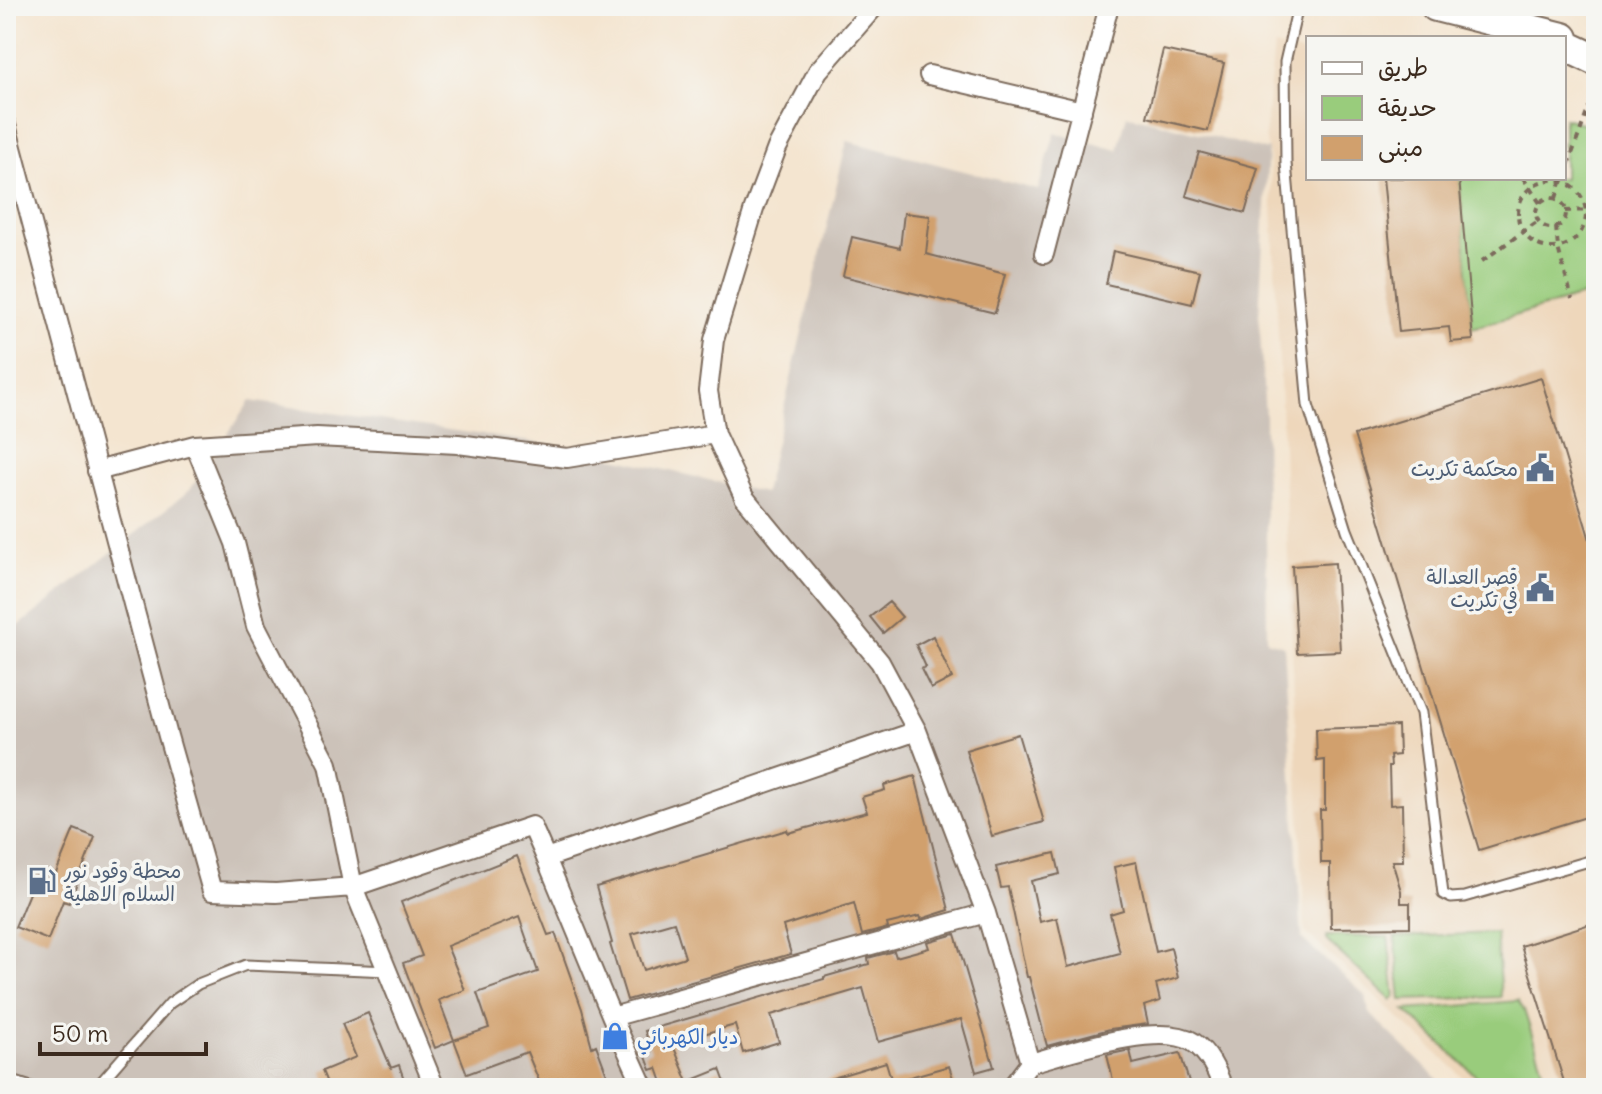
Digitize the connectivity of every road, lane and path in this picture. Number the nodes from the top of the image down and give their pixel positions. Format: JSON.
{"nodes":[{"id":1,"x":1109,"y":6,"type":"edge"},
{"id":2,"x":1298,"y":6,"type":"edge"},
{"id":3,"x":1436,"y":6,"type":"edge"},
{"id":4,"x":875,"y":8,"type":"edge"},
{"id":5,"x":1539,"y":34,"type":"edge"},
{"id":6,"x":1566,"y":38,"type":"edge"},
{"id":7,"x":1566,"y":46,"type":"edge"},
{"id":8,"x":1596,"y":46,"type":"edge"},
{"id":9,"x":1596,"y":60,"type":"edge"},
{"id":10,"x":929,"y":75,"type":"dead end"},
{"id":11,"x":1589,"y":107,"type":"dead end"},
{"id":12,"x":1082,"y":111,"type":"junction"},
{"id":13,"x":6,"y":125,"type":"edge"},
{"id":14,"x":1566,"y":170,"type":"edge"},
{"id":15,"x":1525,"y":180,"type":"edge"},
{"id":16,"x":1547,"y":180,"type":"edge"},
{"id":17,"x":1562,"y":180,"type":"edge"},
{"id":18,"x":1565,"y":180,"type":"edge"},
{"id":19,"x":1530,"y":187,"type":"junction"},
{"id":20,"x":1555,"y":199,"type":"junction"},
{"id":21,"x":1540,"y":203,"type":"junction"},
{"id":22,"x":1596,"y":210,"type":"edge"},
{"id":23,"x":1565,"y":211,"type":"junction"},
{"id":24,"x":1586,"y":211,"type":"junction"},
{"id":25,"x":1538,"y":221,"type":"junction"},
{"id":26,"x":1556,"y":227,"type":"junction"},
{"id":27,"x":1523,"y":234,"type":"junction"},
{"id":28,"x":1558,"y":248,"type":"junction"},
{"id":29,"x":1044,"y":254,"type":"dead end"},
{"id":30,"x":1482,"y":261,"type":"dead end"},
{"id":31,"x":1572,"y":299,"type":"dead end"},
{"id":32,"x":715,"y":434,"type":"junction"},
{"id":33,"x":195,"y":445,"type":"junction"},
{"id":34,"x":97,"y":471,"type":"junction"},
{"id":35,"x":917,"y":731,"type":"junction"},
{"id":36,"x":546,"y":858,"type":"junction"},
{"id":37,"x":1596,"y":859,"type":"edge"},
{"id":38,"x":353,"y":887,"type":"junction"},
{"id":39,"x":986,"y":913,"type":"junction"},
{"id":40,"x":389,"y":971,"type":"junction"},
{"id":41,"x":612,"y":1017,"type":"junction"},
{"id":42,"x":1030,"y":1063,"type":"junction"},
{"id":43,"x":6,"y":1079,"type":"edge"},
{"id":44,"x":34,"y":1088,"type":"edge"},
{"id":45,"x":96,"y":1088,"type":"edge"},
{"id":46,"x":435,"y":1088,"type":"edge"},
{"id":47,"x":644,"y":1088,"type":"edge"},
{"id":48,"x":1011,"y":1088,"type":"edge"},
{"id":49,"x":1223,"y":1088,"type":"edge"}],
"edges":[{"from":1,"to":12,"type":"street"},
{"from":2,"to":37,"type":"lane"},
{"from":3,"to":5,"type":"main road"},
{"from":4,"to":32,"type":"street"},
{"from":6,"to":8,"type":"main road"},
{"from":7,"to":9,"type":"main road"},
{"from":10,"to":12,"type":"street"},
{"from":11,"to":14,"type":"path"},
{"from":12,"to":29,"type":"street"},
{"from":13,"to":34,"type":"street"},
{"from":15,"to":19,"type":"path"},
{"from":16,"to":19,"type":"path"},
{"from":17,"to":20,"type":"path"},
{"from":18,"to":24,"type":"path"},
{"from":19,"to":21,"type":"path"},
{"from":19,"to":27,"type":"path"},
{"from":20,"to":21,"type":"path"},
{"from":20,"to":23,"type":"path"},
{"from":21,"to":25,"type":"path"},
{"from":22,"to":24,"type":"path"},
{"from":23,"to":24,"type":"path"},
{"from":23,"to":26,"type":"path"},
{"from":24,"to":28,"type":"path"},
{"from":25,"to":26,"type":"path"},
{"from":25,"to":27,"type":"path"},
{"from":26,"to":28,"type":"path"},
{"from":27,"to":28,"type":"path"},
{"from":27,"to":30,"type":"path"},
{"from":28,"to":31,"type":"path"},
{"from":32,"to":33,"type":"street"},
{"from":32,"to":35,"type":"street"},
{"from":33,"to":34,"type":"street"},
{"from":33,"to":38,"type":"street"},
{"from":34,"to":38,"type":"street"},
{"from":35,"to":36,"type":"street"},
{"from":35,"to":39,"type":"street"},
{"from":36,"to":38,"type":"street"},
{"from":36,"to":41,"type":"street"},
{"from":38,"to":40,"type":"street"},
{"from":39,"to":41,"type":"street"},
{"from":39,"to":42,"type":"street"},
{"from":40,"to":45,"type":"lane"},
{"from":40,"to":46,"type":"street"},
{"from":41,"to":47,"type":"street"},
{"from":42,"to":48,"type":"street"},
{"from":42,"to":49,"type":"street"},
{"from":43,"to":44,"type":"lane"}]}
